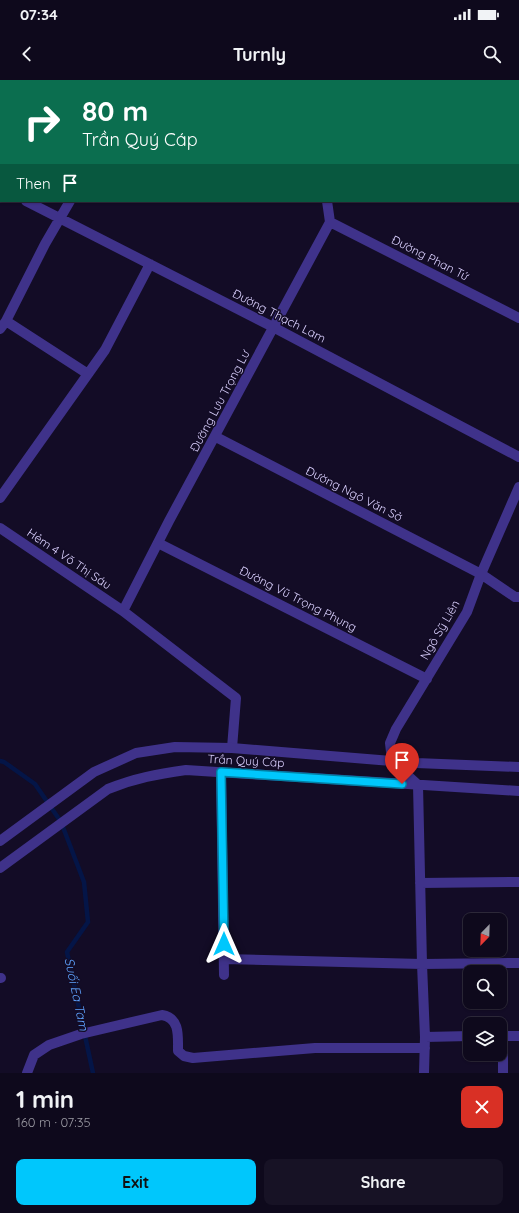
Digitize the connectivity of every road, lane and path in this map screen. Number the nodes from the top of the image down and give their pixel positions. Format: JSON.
{"nodes":[{"id":1,"x":28,"y":202,"type":"edge"},
{"id":2,"x":69,"y":202,"type":"edge"},
{"id":3,"x":327,"y":202,"type":"edge"},
{"id":4,"x":60,"y":218,"type":"junction"},
{"id":5,"x":330,"y":222,"type":"junction"},
{"id":6,"x":150,"y":264,"type":"junction"},
{"id":7,"x":519,"y":318,"type":"edge"},
{"id":8,"x":3,"y":325,"type":"edge"},
{"id":9,"x":274,"y":327,"type":"junction"},
{"id":10,"x":88,"y":374,"type":"junction"},
{"id":11,"x":216,"y":437,"type":"junction"},
{"id":12,"x":519,"y":457,"type":"edge"},
{"id":13,"x":519,"y":487,"type":"edge"},
{"id":14,"x":0,"y":498,"type":"edge"},
{"id":15,"x":0,"y":528,"type":"edge"},
{"id":16,"x":158,"y":543,"type":"junction"},
{"id":17,"x":481,"y":574,"type":"junction"},
{"id":18,"x":519,"y":598,"type":"edge"},
{"id":19,"x":123,"y":611,"type":"junction"},
{"id":20,"x":427,"y":679,"type":"junction"},
{"id":21,"x":232,"y":748,"type":"junction"},
{"id":22,"x":392,"y":761,"type":"junction"},
{"id":23,"x":519,"y":767,"type":"edge"},
{"id":24,"x":221,"y":772,"type":"junction"},
{"id":25,"x":418,"y":785,"type":"junction"},
{"id":26,"x":519,"y":791,"type":"edge"},
{"id":27,"x":0,"y":841,"type":"edge"},
{"id":28,"x":0,"y":868,"type":"edge"},
{"id":29,"x":519,"y":882,"type":"edge"},
{"id":30,"x":420,"y":883,"type":"junction"},
{"id":31,"x":224,"y":959,"type":"junction"},
{"id":32,"x":519,"y":963,"type":"edge"},
{"id":33,"x":422,"y":964,"type":"junction"},
{"id":34,"x":224,"y":975,"type":"dead end"},
{"id":35,"x":463,"y":1036,"type":"edge"},
{"id":36,"x":507,"y":1036,"type":"edge"},
{"id":37,"x":519,"y":1036,"type":"edge"},
{"id":38,"x":425,"y":1037,"type":"junction"},
{"id":39,"x":424,"y":1048,"type":"junction"},
{"id":40,"x":503,"y":1061,"type":"edge"},
{"id":41,"x":26,"y":1073,"type":"edge"},
{"id":42,"x":424,"y":1073,"type":"edge"},
{"id":43,"x":503,"y":1073,"type":"edge"}],
"edges":[{"from":1,"to":4,"type":"street","name":"Đường Thạch Lam"},
{"from":2,"to":4,"type":"street"},
{"from":3,"to":5,"type":"street"},
{"from":4,"to":6,"type":"street","name":"Đường Thạch Lam"},
{"from":4,"to":8,"type":"street"},
{"from":5,"to":7,"type":"street","name":"Đường Phan Tứ"},
{"from":5,"to":9,"type":"street","name":"Đường Lưu Trọng Lư"},
{"from":6,"to":9,"type":"street","name":"Đường Thạch Lam"},
{"from":6,"to":10,"type":"street"},
{"from":8,"to":10,"type":"street"},
{"from":9,"to":11,"type":"street","name":"Đường Lưu Trọng Lư"},
{"from":9,"to":12,"type":"street","name":"Đường Thạch Lam"},
{"from":10,"to":14,"type":"street"},
{"from":11,"to":16,"type":"street","name":"Đường Lưu Trọng Lư"},
{"from":11,"to":17,"type":"street","name":"Đường Ngô Văn Sở"},
{"from":13,"to":17,"type":"street","name":"Ngô Sỹ Liên"},
{"from":15,"to":19,"type":"street","name":"Hẻm 4 Võ Thị Sáu"},
{"from":16,"to":19,"type":"street","name":"Đường Lưu Trọng Lư"},
{"from":16,"to":20,"type":"street","name":"Đường Vũ Trọng Phụng"},
{"from":17,"to":18,"type":"street","name":"Đường Ngô Văn Sở"},
{"from":17,"to":20,"type":"street","name":"Ngô Sỹ Liên"},
{"from":19,"to":21,"type":"street","name":"Hẻm 4 Võ Thị Sáu"},
{"from":20,"to":22,"type":"street","name":"Ngô Sỹ Liên"},
{"from":21,"to":22,"type":"street","name":"Trần Quý Cáp"},
{"from":21,"to":27,"type":"street","name":"Trần Quý Cáp"},
{"from":22,"to":23,"type":"street","name":"Trần Quý Cáp"},
{"from":22,"to":25,"type":"street"},
{"from":24,"to":25,"type":"street","name":"Trần Quý Cáp"},
{"from":24,"to":28,"type":"street","name":"Trần Quý Cáp"},
{"from":24,"to":31,"type":"street"},
{"from":25,"to":26,"type":"street","name":"Trần Quý Cáp"},
{"from":25,"to":30,"type":"street"},
{"from":29,"to":30,"type":"street"},
{"from":30,"to":33,"type":"street"},
{"from":31,"to":33,"type":"street"},
{"from":31,"to":34,"type":"street"},
{"from":32,"to":33,"type":"street"},
{"from":33,"to":38,"type":"street"},
{"from":35,"to":38,"type":"street"},
{"from":36,"to":37,"type":"street"},
{"from":38,"to":39,"type":"street"},
{"from":39,"to":41,"type":"street"},
{"from":39,"to":42,"type":"street"},
{"from":40,"to":43,"type":"street"}]}
